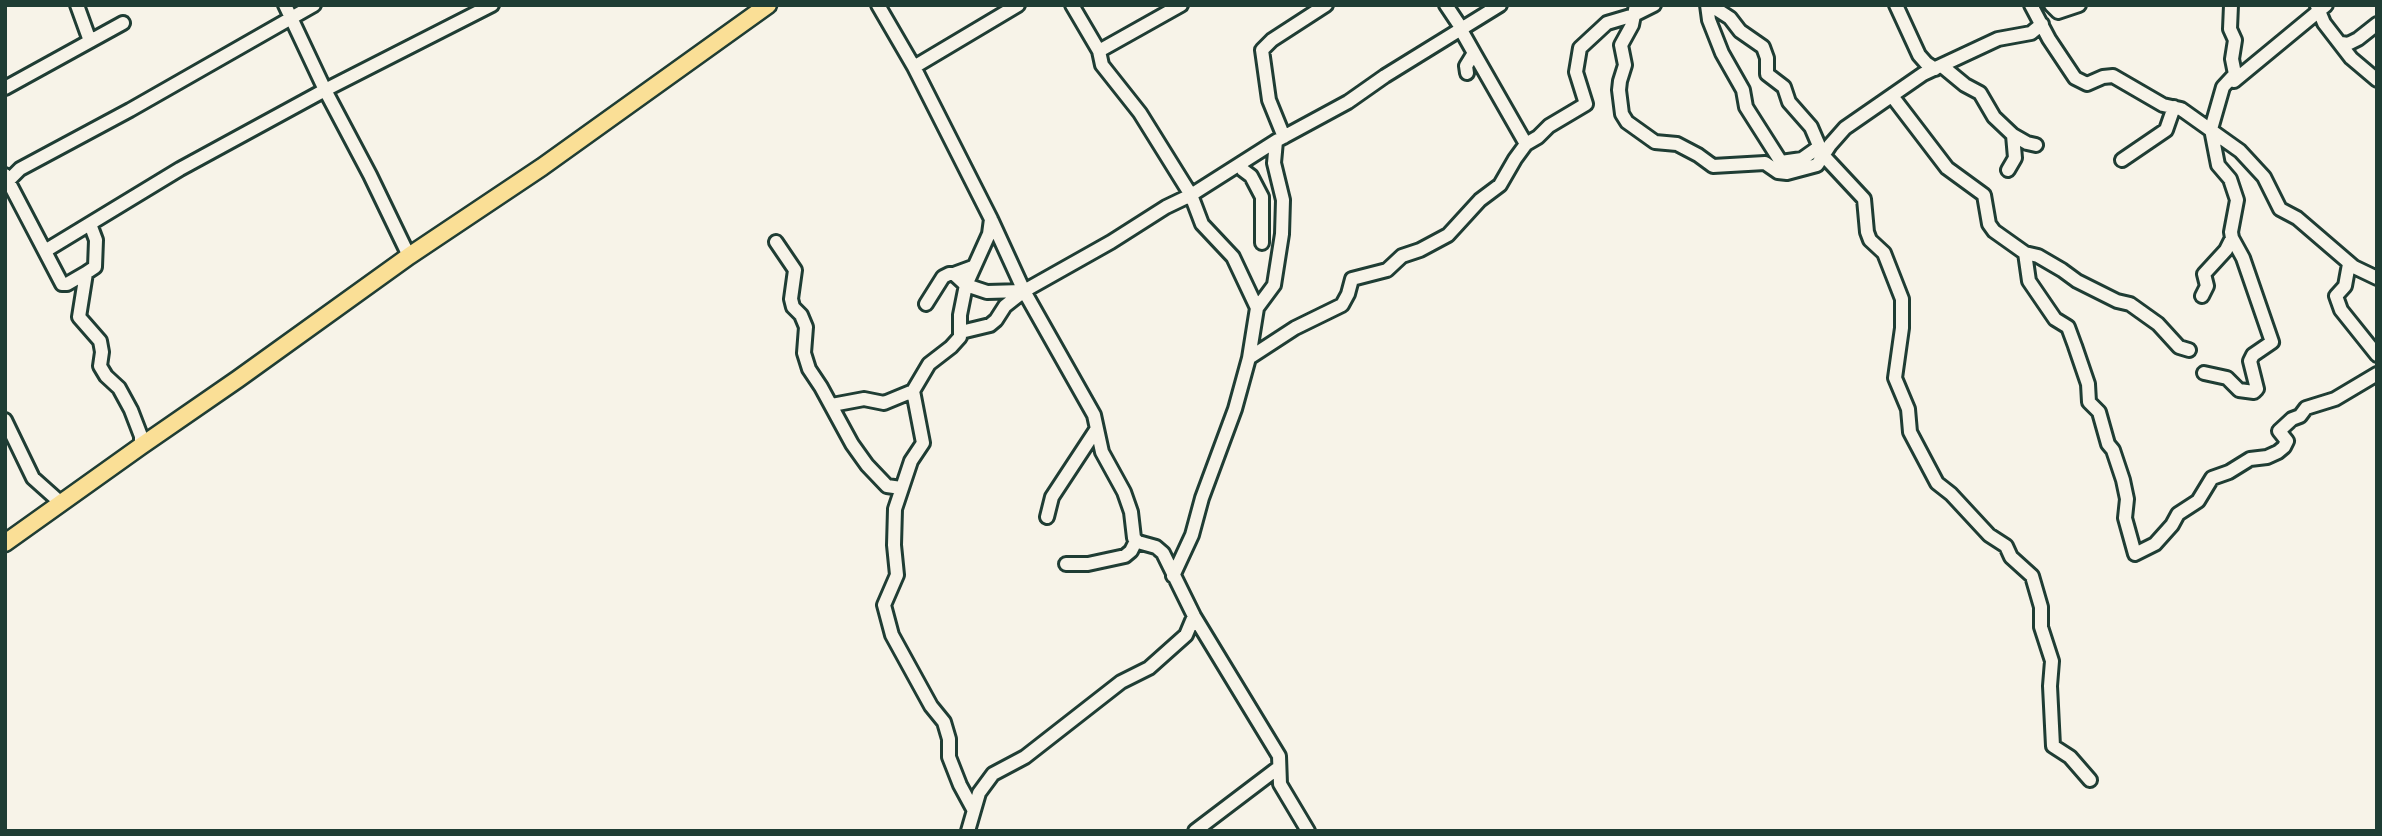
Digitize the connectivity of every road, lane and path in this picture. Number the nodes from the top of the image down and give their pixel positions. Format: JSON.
{"nodes":[{"id":1,"x":77,"y":5,"type":"edge"},
{"id":2,"x":314,"y":5,"type":"edge"},
{"id":3,"x":768,"y":5,"type":"edge"},
{"id":4,"x":878,"y":5,"type":"edge"},
{"id":5,"x":1018,"y":5,"type":"edge"},
{"id":6,"x":1181,"y":5,"type":"edge"},
{"id":7,"x":1326,"y":5,"type":"edge"},
{"id":8,"x":1446,"y":5,"type":"edge"},
{"id":9,"x":1500,"y":5,"type":"edge"},
{"id":10,"x":1654,"y":5,"type":"edge"},
{"id":11,"x":1708,"y":5,"type":"edge"},
{"id":12,"x":1896,"y":5,"type":"edge"},
{"id":13,"x":2031,"y":5,"type":"edge"},
{"id":14,"x":2051,"y":5,"type":"edge"},
{"id":15,"x":2078,"y":5,"type":"edge"},
{"id":16,"x":2231,"y":5,"type":"edge"},
{"id":17,"x":486,"y":6,"type":"edge"},
{"id":18,"x":2321,"y":7,"type":"edge"},
{"id":19,"x":1077,"y":8,"type":"edge"},
{"id":20,"x":1635,"y":10,"type":"edge"},
{"id":21,"x":288,"y":11,"type":"edge"},
{"id":22,"x":123,"y":23,"type":"dead end"},
{"id":23,"x":2042,"y":24,"type":"junction"},
{"id":24,"x":2377,"y":24,"type":"edge"},
{"id":25,"x":1461,"y":29,"type":"junction"},
{"id":26,"x":90,"y":41,"type":"junction"},
{"id":27,"x":2341,"y":43,"type":"junction"},
{"id":28,"x":1099,"y":51,"type":"junction"},
{"id":29,"x":1474,"y":53,"type":"junction"},
{"id":30,"x":914,"y":67,"type":"junction"},
{"id":31,"x":1932,"y":68,"type":"junction"},
{"id":32,"x":1467,"y":73,"type":"dead end"},
{"id":33,"x":2377,"y":80,"type":"edge"},
{"id":34,"x":5,"y":89,"type":"edge"},
{"id":35,"x":325,"y":90,"type":"junction"},
{"id":36,"x":1892,"y":96,"type":"junction"},
{"id":37,"x":2220,"y":96,"type":"junction"},
{"id":38,"x":2174,"y":107,"type":"junction"},
{"id":39,"x":2211,"y":129,"type":"junction"},
{"id":40,"x":2013,"y":135,"type":"junction"},
{"id":41,"x":1280,"y":139,"type":"junction"},
{"id":42,"x":1526,"y":144,"type":"junction"},
{"id":43,"x":2036,"y":145,"type":"dead end"},
{"id":44,"x":1821,"y":151,"type":"junction"},
{"id":45,"x":2122,"y":160,"type":"dead end"},
{"id":46,"x":1240,"y":164,"type":"junction"},
{"id":47,"x":2008,"y":170,"type":"dead end"},
{"id":48,"x":6,"y":178,"type":"edge"},
{"id":49,"x":1191,"y":195,"type":"junction"},
{"id":50,"x":991,"y":219,"type":"junction"},
{"id":51,"x":90,"y":224,"type":"junction"},
{"id":52,"x":2232,"y":239,"type":"junction"},
{"id":53,"x":776,"y":242,"type":"dead end"},
{"id":54,"x":1262,"y":243,"type":"dead end"},
{"id":55,"x":45,"y":251,"type":"junction"},
{"id":56,"x":2025,"y":253,"type":"junction"},
{"id":57,"x":409,"y":256,"type":"junction"},
{"id":58,"x":2349,"y":264,"type":"junction"},
{"id":59,"x":973,"y":267,"type":"junction"},
{"id":60,"x":86,"y":273,"type":"junction"},
{"id":61,"x":954,"y":274,"type":"junction"},
{"id":62,"x":2377,"y":278,"type":"edge"},
{"id":63,"x":966,"y":285,"type":"junction"},
{"id":64,"x":1024,"y":291,"type":"junction"},
{"id":65,"x":2202,"y":296,"type":"dead end"},
{"id":66,"x":926,"y":304,"type":"dead end"},
{"id":67,"x":1257,"y":308,"type":"junction"},
{"id":68,"x":961,"y":332,"type":"junction"},
{"id":69,"x":2189,"y":350,"type":"dead end"},
{"id":70,"x":2377,"y":355,"type":"edge"},
{"id":71,"x":1249,"y":358,"type":"junction"},
{"id":72,"x":2204,"y":373,"type":"dead end"},
{"id":73,"x":2377,"y":374,"type":"edge"},
{"id":74,"x":913,"y":391,"type":"junction"},
{"id":75,"x":832,"y":405,"type":"junction"},
{"id":76,"x":5,"y":420,"type":"edge"},
{"id":77,"x":1096,"y":430,"type":"junction"},
{"id":78,"x":144,"y":441,"type":"junction"},
{"id":79,"x":901,"y":488,"type":"junction"},
{"id":80,"x":61,"y":503,"type":"junction"},
{"id":81,"x":1047,"y":517,"type":"dead end"},
{"id":82,"x":1136,"y":541,"type":"junction"},
{"id":83,"x":5,"y":543,"type":"edge"},
{"id":84,"x":1066,"y":564,"type":"dead end"},
{"id":85,"x":1173,"y":576,"type":"junction"},
{"id":86,"x":1194,"y":616,"type":"junction"},
{"id":87,"x":1278,"y":768,"type":"junction"},
{"id":88,"x":2090,"y":780,"type":"dead end"},
{"id":89,"x":973,"y":809,"type":"junction"},
{"id":90,"x":968,"y":831,"type":"edge"},
{"id":91,"x":1195,"y":831,"type":"edge"},
{"id":92,"x":1308,"y":831,"type":"edge"}],
"edges":[{"from":1,"to":26,"type":"street"},
{"from":2,"to":21,"type":"street"},
{"from":3,"to":57,"type":"main road"},
{"from":4,"to":30,"type":"street"},
{"from":5,"to":30,"type":"street"},
{"from":6,"to":28,"type":"street"},
{"from":7,"to":41,"type":"street"},
{"from":8,"to":25,"type":"street"},
{"from":9,"to":25,"type":"street"},
{"from":10,"to":20,"type":"street"},
{"from":11,"to":44,"type":"street"},
{"from":11,"to":44,"type":"street"},
{"from":12,"to":31,"type":"street"},
{"from":13,"to":23,"type":"street"},
{"from":14,"to":15,"type":"street"},
{"from":16,"to":37,"type":"street"},
{"from":17,"to":35,"type":"street"},
{"from":18,"to":27,"type":"street"},
{"from":18,"to":37,"type":"street"},
{"from":19,"to":28,"type":"street"},
{"from":20,"to":42,"type":"street"},
{"from":20,"to":44,"type":"street"},
{"from":21,"to":35,"type":"street"},
{"from":21,"to":48,"type":"street"},
{"from":22,"to":26,"type":"street"},
{"from":23,"to":31,"type":"street"},
{"from":23,"to":38,"type":"street"},
{"from":24,"to":27,"type":"street"},
{"from":25,"to":29,"type":"street"},
{"from":25,"to":41,"type":"street"},
{"from":26,"to":34,"type":"street"},
{"from":27,"to":33,"type":"street"},
{"from":28,"to":49,"type":"street"},
{"from":29,"to":32,"type":"street"},
{"from":29,"to":42,"type":"street"},
{"from":30,"to":50,"type":"street"},
{"from":31,"to":36,"type":"street"},
{"from":31,"to":40,"type":"street"},
{"from":35,"to":51,"type":"street"},
{"from":35,"to":57,"type":"street"},
{"from":36,"to":44,"type":"street"},
{"from":36,"to":56,"type":"street"},
{"from":37,"to":39,"type":"street"},
{"from":38,"to":39,"type":"street"},
{"from":38,"to":45,"type":"street"},
{"from":39,"to":52,"type":"street"},
{"from":39,"to":58,"type":"street"},
{"from":40,"to":43,"type":"street"},
{"from":40,"to":47,"type":"street"},
{"from":41,"to":46,"type":"street"},
{"from":41,"to":67,"type":"street"},
{"from":42,"to":71,"type":"street"},
{"from":44,"to":88,"type":"street"},
{"from":46,"to":49,"type":"street"},
{"from":46,"to":54,"type":"street"},
{"from":48,"to":55,"type":"street"},
{"from":49,"to":64,"type":"street"},
{"from":49,"to":67,"type":"street"},
{"from":50,"to":59,"type":"street"},
{"from":50,"to":64,"type":"street"},
{"from":51,"to":55,"type":"street"},
{"from":51,"to":60,"type":"street"},
{"from":52,"to":65,"type":"street"},
{"from":52,"to":72,"type":"street"},
{"from":53,"to":75,"type":"street"},
{"from":55,"to":60,"type":"street"},
{"from":56,"to":69,"type":"street"},
{"from":56,"to":73,"type":"street"},
{"from":57,"to":78,"type":"main road"},
{"from":58,"to":62,"type":"street"},
{"from":58,"to":70,"type":"street"},
{"from":59,"to":61,"type":"street"},
{"from":59,"to":63,"type":"street"},
{"from":60,"to":78,"type":"street"},
{"from":61,"to":63,"type":"street"},
{"from":61,"to":66,"type":"street"},
{"from":63,"to":64,"type":"street"},
{"from":63,"to":68,"type":"street"},
{"from":64,"to":68,"type":"street"},
{"from":64,"to":77,"type":"street"},
{"from":67,"to":71,"type":"street"},
{"from":68,"to":74,"type":"street"},
{"from":71,"to":85,"type":"street"},
{"from":74,"to":75,"type":"street"},
{"from":74,"to":79,"type":"street"},
{"from":75,"to":79,"type":"street"},
{"from":76,"to":80,"type":"street"},
{"from":77,"to":81,"type":"street"},
{"from":77,"to":82,"type":"street"},
{"from":78,"to":80,"type":"main road"},
{"from":79,"to":89,"type":"street"},
{"from":80,"to":83,"type":"main road"},
{"from":82,"to":84,"type":"street"},
{"from":82,"to":85,"type":"street"},
{"from":85,"to":86,"type":"street"},
{"from":86,"to":87,"type":"street"},
{"from":86,"to":89,"type":"street"},
{"from":87,"to":91,"type":"street"},
{"from":87,"to":92,"type":"street"},
{"from":89,"to":90,"type":"street"}]}
